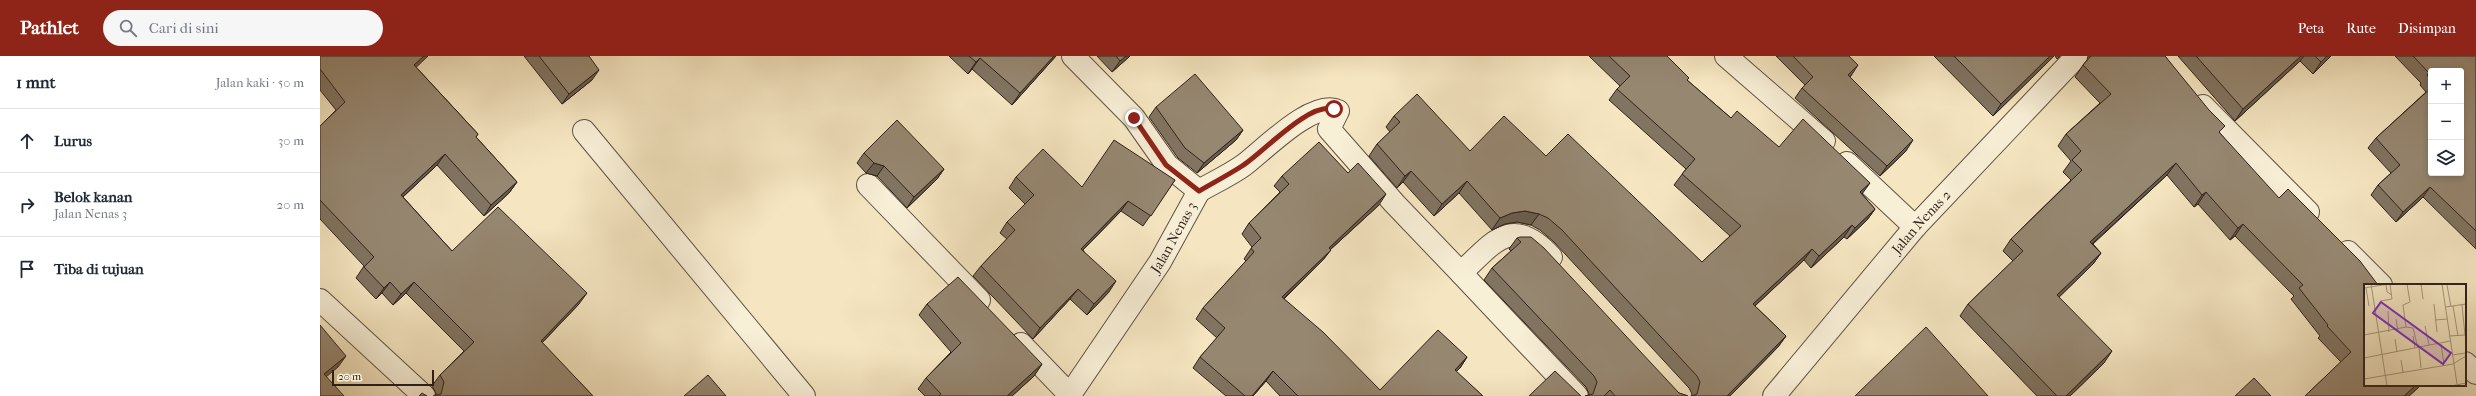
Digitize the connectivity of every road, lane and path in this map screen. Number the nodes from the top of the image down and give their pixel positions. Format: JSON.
{"nodes":[{"id":1,"x":1073,"y":56,"type":"edge"},
{"id":2,"x":1726,"y":56,"type":"edge"},
{"id":3,"x":2077,"y":56,"type":"edge"},
{"id":4,"x":2190,"y":90,"type":"edge"},
{"id":5,"x":584,"y":131,"type":"dead end"},
{"id":6,"x":868,"y":185,"type":"dead end"},
{"id":7,"x":1199,"y":191,"type":"junction"},
{"id":8,"x":1915,"y":227,"type":"junction"},
{"id":9,"x":1461,"y":274,"type":"junction"},
{"id":10,"x":1567,"y":274,"type":"edge"},
{"id":11,"x":2380,"y":284,"type":"edge"},
{"id":12,"x":320,"y":300,"type":"edge"},
{"id":13,"x":2466,"y":364,"type":"edge"},
{"id":14,"x":2476,"y":373,"type":"edge"},
{"id":15,"x":1069,"y":395,"type":"edge"},
{"id":16,"x":424,"y":396,"type":"edge"},
{"id":17,"x":804,"y":396,"type":"edge"},
{"id":18,"x":1577,"y":396,"type":"edge"},
{"id":19,"x":1774,"y":396,"type":"edge"}],
"edges":[{"from":1,"to":7,"type":"street","name":"Jalan Nenas 3"},
{"from":2,"to":8,"type":"street"},
{"from":3,"to":8,"type":"street","name":"Jalan Nenas 2"},
{"from":4,"to":11,"type":"street"},
{"from":5,"to":17,"type":"street"},
{"from":6,"to":15,"type":"street"},
{"from":7,"to":9,"type":"street"},
{"from":7,"to":15,"type":"street","name":"Jalan Nenas 3"},
{"from":8,"to":19,"type":"street","name":"Jalan Nenas 2"},
{"from":9,"to":10,"type":"street"},
{"from":9,"to":18,"type":"street"},
{"from":12,"to":16,"type":"street"},
{"from":13,"to":14,"type":"street"}]}
